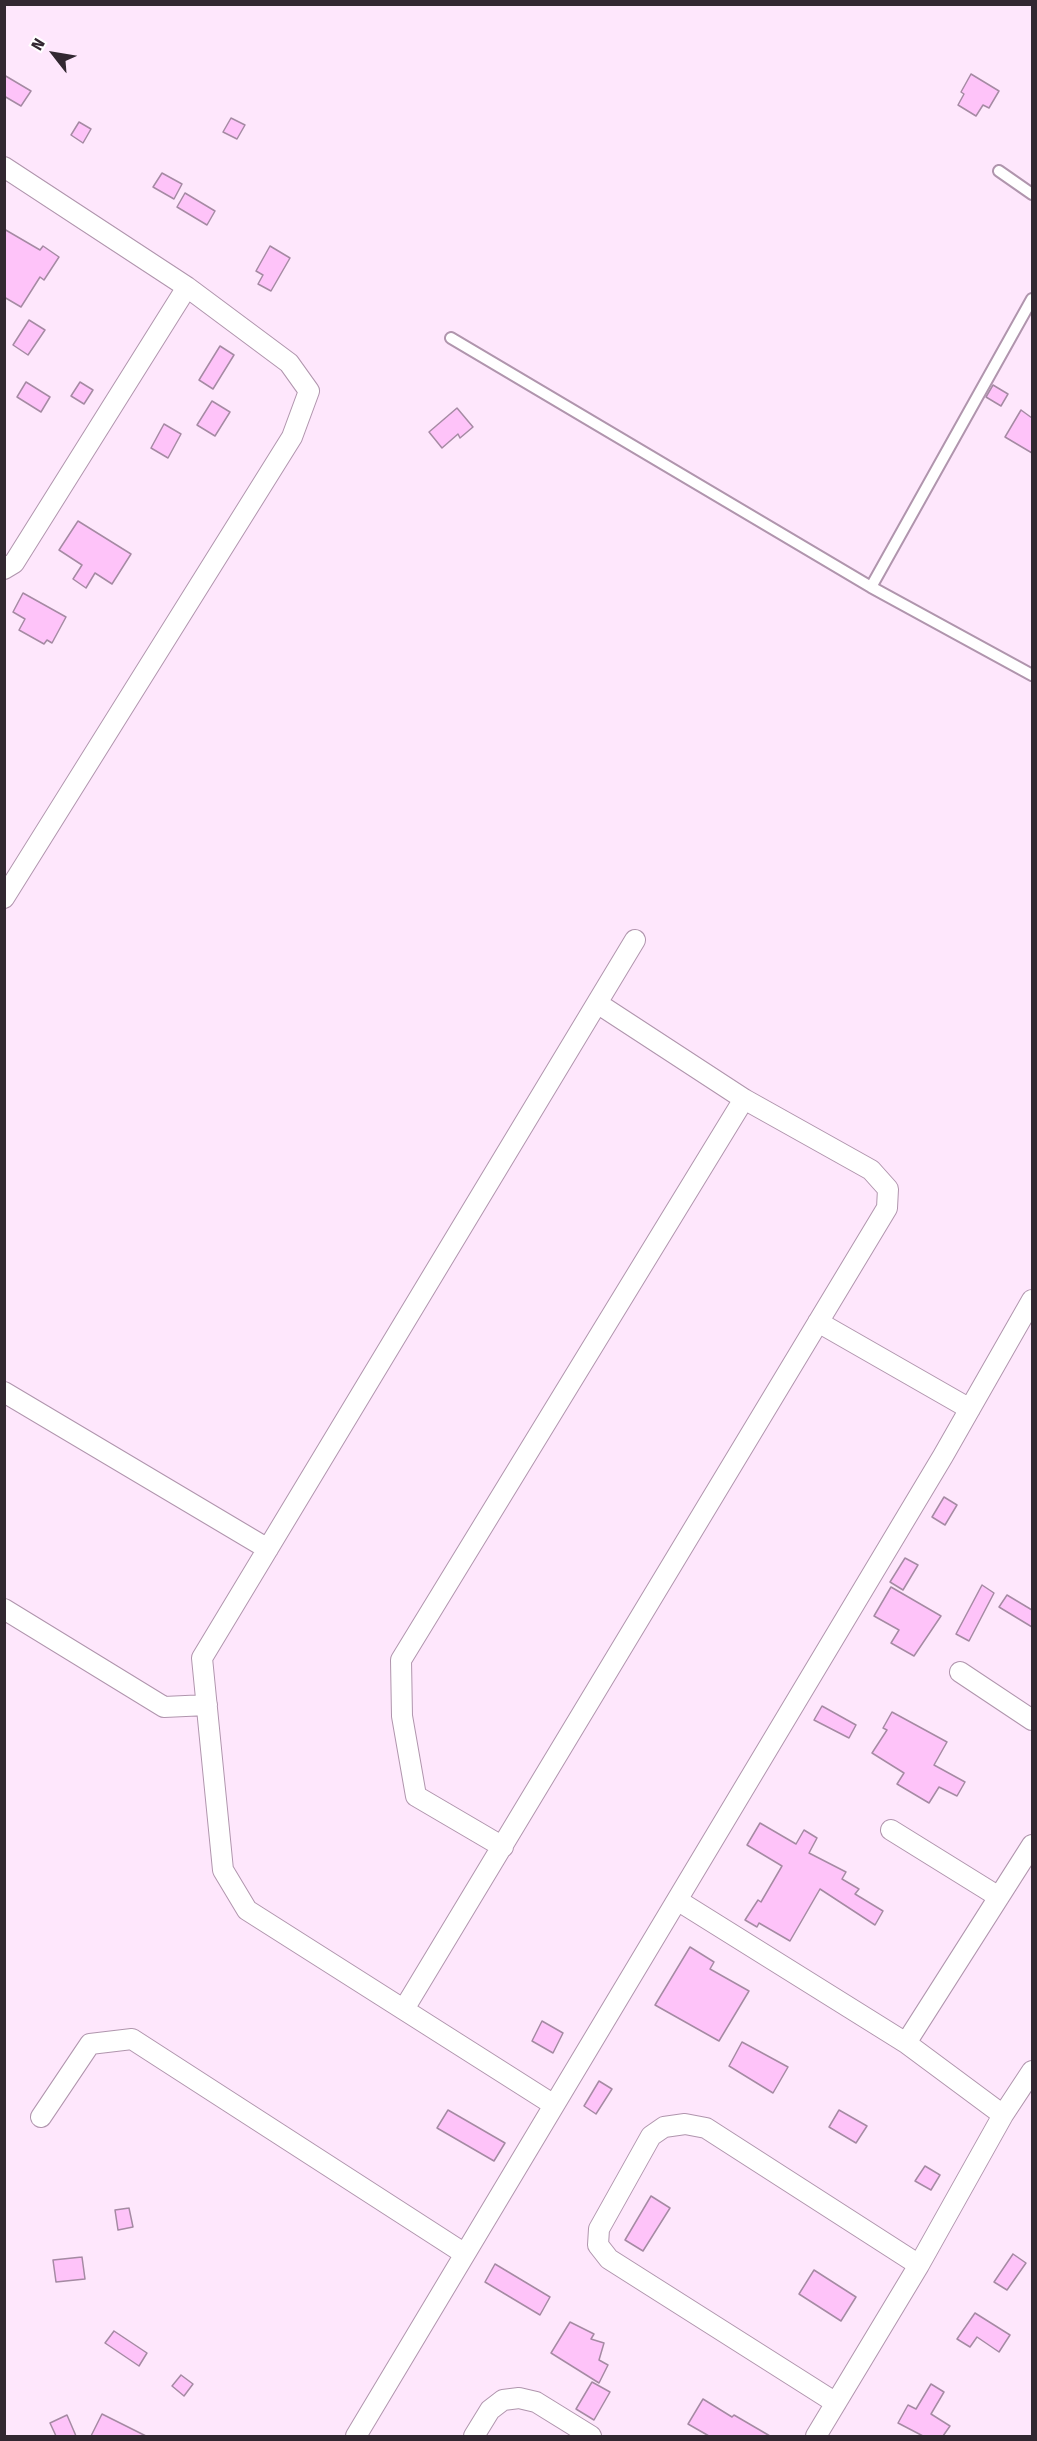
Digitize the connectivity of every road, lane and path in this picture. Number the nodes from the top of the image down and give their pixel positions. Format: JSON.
{"nodes":[{"id":1,"x":4,"y":167,"type":"edge"},
{"id":2,"x":999,"y":171,"type":"dead end"},
{"id":3,"x":1032,"y":194,"type":"edge"},
{"id":4,"x":188,"y":287,"type":"junction"},
{"id":5,"x":1032,"y":299,"type":"edge"},
{"id":6,"x":451,"y":338,"type":"dead end"},
{"id":7,"x":4,"y":568,"type":"edge"},
{"id":8,"x":871,"y":587,"type":"junction"},
{"id":9,"x":1032,"y":675,"type":"edge"},
{"id":10,"x":4,"y":898,"type":"edge"},
{"id":11,"x":635,"y":940,"type":"dead end"},
{"id":12,"x":597,"y":1004,"type":"junction"},
{"id":13,"x":744,"y":1099,"type":"junction"},
{"id":14,"x":1032,"y":1300,"type":"edge"},
{"id":15,"x":1027,"y":1321,"type":"edge"},
{"id":16,"x":818,"y":1322,"type":"junction"},
{"id":17,"x":4,"y":1392,"type":"edge"},
{"id":18,"x":970,"y":1409,"type":"junction"},
{"id":19,"x":268,"y":1549,"type":"junction"},
{"id":20,"x":4,"y":1609,"type":"edge"},
{"id":21,"x":960,"y":1672,"type":"dead end"},
{"id":22,"x":207,"y":1705,"type":"junction"},
{"id":23,"x":1032,"y":1720,"type":"edge"},
{"id":24,"x":891,"y":1830,"type":"dead end"},
{"id":25,"x":1032,"y":1846,"type":"edge"},
{"id":26,"x":503,"y":1847,"type":"junction"},
{"id":27,"x":999,"y":1897,"type":"junction"},
{"id":28,"x":677,"y":1900,"type":"junction"},
{"id":29,"x":404,"y":2009,"type":"junction"},
{"id":30,"x":906,"y":2043,"type":"junction"},
{"id":31,"x":1032,"y":2071,"type":"edge"},
{"id":32,"x":554,"y":2105,"type":"junction"},
{"id":33,"x":1003,"y":2115,"type":"junction"},
{"id":34,"x":41,"y":2117,"type":"dead end"},
{"id":35,"x":465,"y":2254,"type":"junction"},
{"id":36,"x":919,"y":2265,"type":"junction"},
{"id":37,"x":836,"y":2403,"type":"junction"},
{"id":38,"x":356,"y":2436,"type":"edge"},
{"id":39,"x":474,"y":2436,"type":"edge"},
{"id":40,"x":591,"y":2436,"type":"edge"},
{"id":41,"x":816,"y":2436,"type":"edge"}],
"edges":[{"from":1,"to":4,"type":"street"},
{"from":2,"to":3,"type":"lane"},
{"from":4,"to":7,"type":"street"},
{"from":4,"to":10,"type":"street"},
{"from":5,"to":8,"type":"lane"},
{"from":6,"to":8,"type":"lane"},
{"from":8,"to":9,"type":"lane"},
{"from":11,"to":12,"type":"street"},
{"from":12,"to":13,"type":"street"},
{"from":12,"to":19,"type":"street"},
{"from":13,"to":16,"type":"street"},
{"from":13,"to":26,"type":"street"},
{"from":14,"to":15,"type":"street"},
{"from":15,"to":18,"type":"street"},
{"from":16,"to":18,"type":"street"},
{"from":16,"to":26,"type":"street"},
{"from":17,"to":19,"type":"street"},
{"from":18,"to":28,"type":"street"},
{"from":19,"to":22,"type":"street"},
{"from":20,"to":22,"type":"street"},
{"from":21,"to":23,"type":"street"},
{"from":22,"to":29,"type":"street"},
{"from":24,"to":27,"type":"street"},
{"from":25,"to":27,"type":"street"},
{"from":26,"to":29,"type":"street"},
{"from":27,"to":30,"type":"street"},
{"from":28,"to":30,"type":"street"},
{"from":28,"to":32,"type":"street"},
{"from":29,"to":32,"type":"street"},
{"from":30,"to":33,"type":"street"},
{"from":31,"to":33,"type":"street"},
{"from":32,"to":35,"type":"street"},
{"from":33,"to":36,"type":"street"},
{"from":34,"to":35,"type":"street"},
{"from":35,"to":38,"type":"street"},
{"from":36,"to":37,"type":"street"},
{"from":36,"to":37,"type":"street"},
{"from":37,"to":41,"type":"street"},
{"from":39,"to":40,"type":"street"}]}
